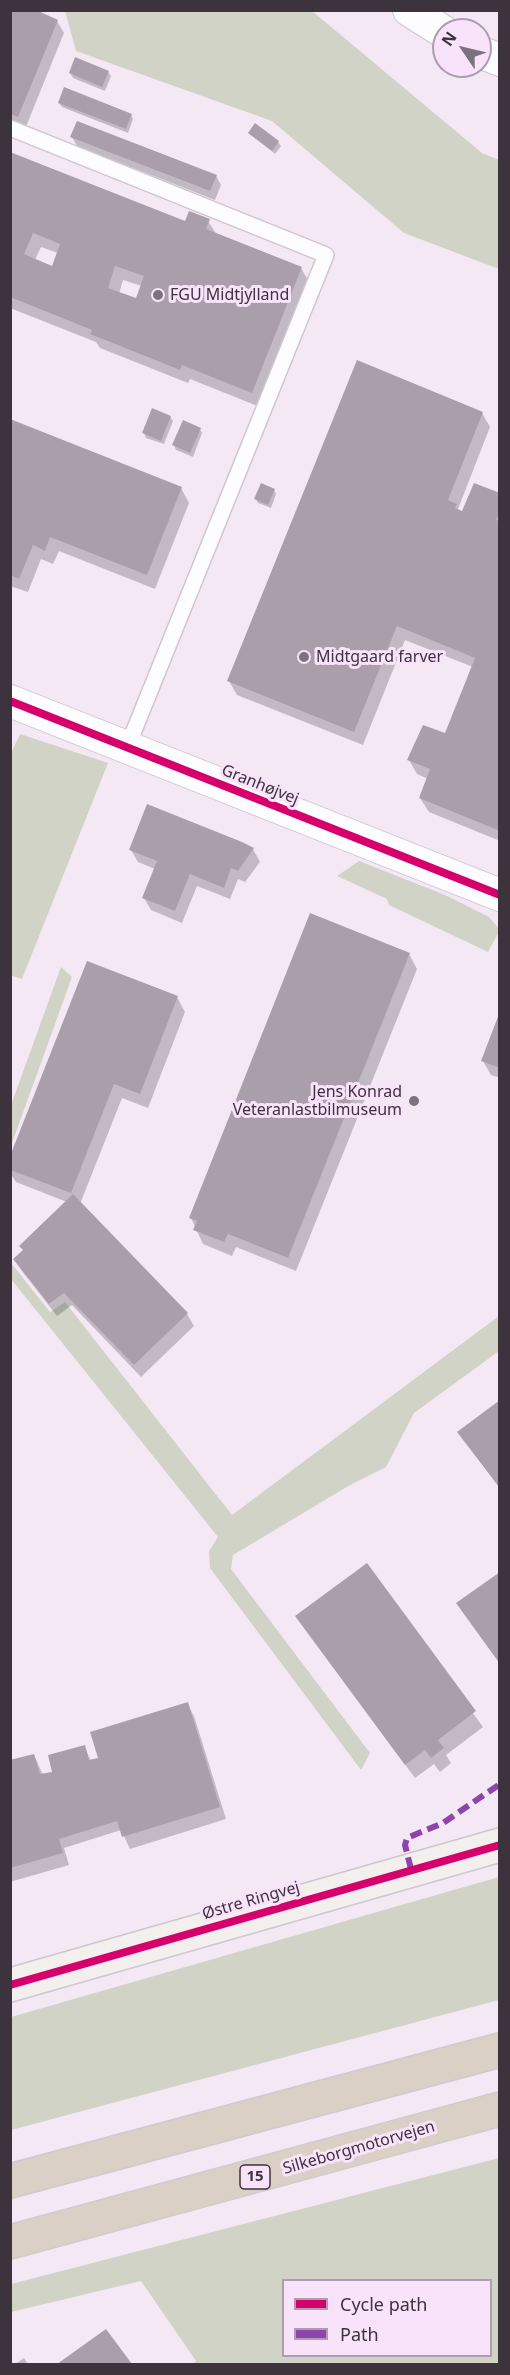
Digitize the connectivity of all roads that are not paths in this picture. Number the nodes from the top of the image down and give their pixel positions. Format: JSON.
{"nodes":[{"id":1,"x":409,"y":10,"type":"edge"},
{"id":2,"x":432,"y":24,"type":"edge"},
{"id":3,"x":10,"y":128,"type":"edge"},
{"id":4,"x":10,"y":701,"type":"edge"},
{"id":5,"x":127,"y":748,"type":"junction"},
{"id":6,"x":500,"y":895,"type":"edge"},
{"id":7,"x":500,"y":1845,"type":"edge"},
{"id":8,"x":10,"y":1985,"type":"edge"},
{"id":9,"x":500,"y":2050,"type":"edge"},
{"id":10,"x":500,"y":2109,"type":"edge"},
{"id":11,"x":10,"y":2181,"type":"edge"},
{"id":12,"x":10,"y":2242,"type":"edge"}],
"edges":[{"from":1,"to":2,"type":"street"},
{"from":3,"to":5,"type":"lane"},
{"from":4,"to":5,"type":"street","name":"Granhøjvej"},
{"from":5,"to":6,"type":"street","name":"Granhøjvej"},
{"from":7,"to":8,"type":"main road","name":"Østre Ringvej"},
{"from":9,"to":11,"type":"highway"},
{"from":10,"to":12,"type":"highway","name":"Silkeborgmotorvejen","number":"15"}]}
